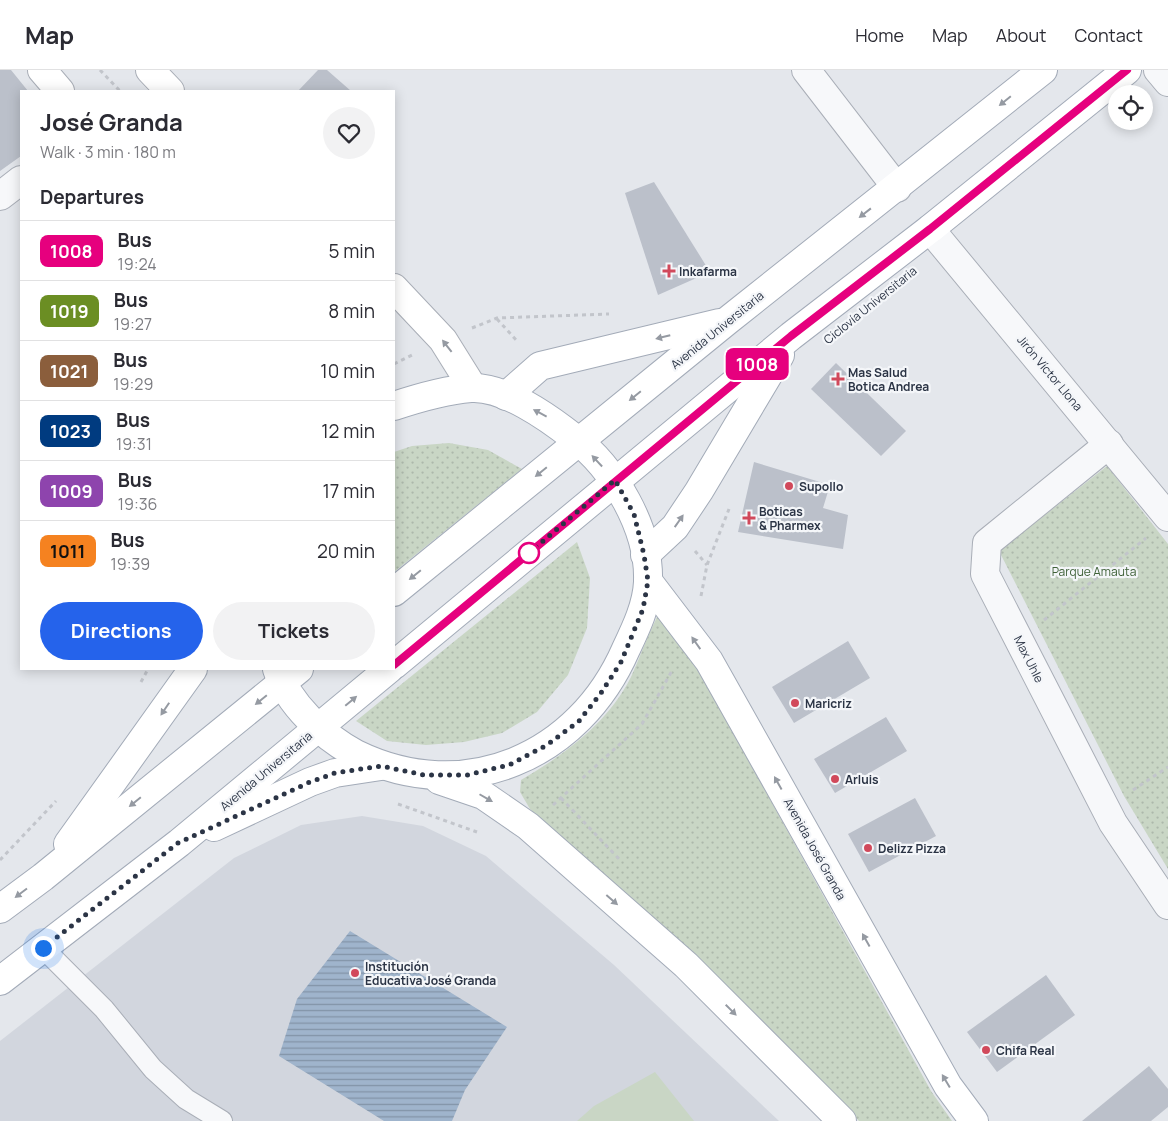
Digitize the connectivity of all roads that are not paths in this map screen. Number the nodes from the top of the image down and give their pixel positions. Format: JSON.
{"nodes":[{"id":1,"x":42,"y":70,"type":"edge"},
{"id":2,"x":150,"y":70,"type":"edge"},
{"id":3,"x":806,"y":70,"type":"edge"},
{"id":4,"x":1043,"y":70,"type":"edge"},
{"id":5,"x":1127,"y":70,"type":"edge"},
{"id":6,"x":1158,"y":70,"type":"edge"},
{"id":7,"x":1168,"y":82,"type":"edge"},
{"id":8,"x":59,"y":90,"type":"edge"},
{"id":9,"x":169,"y":90,"type":"edge"},
{"id":10,"x":20,"y":181,"type":"edge"},
{"id":11,"x":897,"y":188,"type":"junction"},
{"id":12,"x":0,"y":196,"type":"edge"},
{"id":13,"x":930,"y":229,"type":"junction"},
{"id":14,"x":395,"y":289,"type":"edge"},
{"id":15,"x":727,"y":321,"type":"junction"},
{"id":16,"x":791,"y":336,"type":"junction"},
{"id":17,"x":473,"y":388,"type":"junction"},
{"id":18,"x":506,"y":396,"type":"junction"},
{"id":19,"x":395,"y":406,"type":"edge"},
{"id":20,"x":579,"y":442,"type":"junction"},
{"id":21,"x":1109,"y":444,"type":"junction"},
{"id":22,"x":615,"y":480,"type":"junction"},
{"id":23,"x":1168,"y":517,"type":"edge"},
{"id":24,"x":646,"y":568,"type":"junction"},
{"id":25,"x":395,"y":591,"type":"edge"},
{"id":26,"x":395,"y":664,"type":"edge"},
{"id":27,"x":192,"y":670,"type":"edge"},
{"id":28,"x":389,"y":670,"type":"edge"},
{"id":29,"x":286,"y":673,"type":"edge"},
{"id":30,"x":317,"y":729,"type":"junction"},
{"id":31,"x":381,"y":766,"type":"junction"},
{"id":32,"x":424,"y":775,"type":"junction"},
{"id":33,"x":178,"y":843,"type":"junction"},
{"id":34,"x":43,"y":877,"type":"junction"},
{"id":35,"x":1168,"y":905,"type":"edge"},
{"id":36,"x":0,"y":909,"type":"edge"},
{"id":37,"x":43,"y":948,"type":"junction"},
{"id":38,"x":0,"y":982,"type":"edge"},
{"id":39,"x":222,"y":1121,"type":"edge"},
{"id":40,"x":842,"y":1121,"type":"edge"},
{"id":41,"x":974,"y":1121,"type":"edge"}],
"edges":[{"from":1,"to":8,"type":"main road"},
{"from":2,"to":9,"type":"main road"},
{"from":3,"to":11,"type":"street"},
{"from":4,"to":11,"type":"main road","name":"Avenida Universitaria","one_way":true},
{"from":5,"to":13,"type":"main road"},
{"from":6,"to":7,"type":"street"},
{"from":10,"to":12,"type":"street"},
{"from":11,"to":15,"type":"main road","name":"Avenida Universitaria","one_way":true},
{"from":13,"to":16,"type":"main road"},
{"from":13,"to":21,"type":"street","name":"Jirón Víctor Llona"},
{"from":17,"to":14,"type":"main road","one_way":true},
{"from":15,"to":18,"type":"main road","one_way":true},
{"from":15,"to":20,"type":"main road","name":"Avenida Universitaria","one_way":true},
{"from":16,"to":22,"type":"main road"},
{"from":24,"to":16,"type":"main road","one_way":true},
{"from":17,"to":18,"type":"main road"},
{"from":17,"to":19,"type":"main road"},
{"from":20,"to":18,"type":"main road","one_way":true},
{"from":22,"to":20,"type":"main road","one_way":true},
{"from":20,"to":25,"type":"main road","name":"Avenida Universitaria","one_way":true},
{"from":21,"to":23,"type":"street","name":"Jirón Víctor Llona"},
{"from":21,"to":35,"type":"street","name":"Max Uhle"},
{"from":22,"to":24,"type":"main road"},
{"from":22,"to":26,"type":"main road"},
{"from":24,"to":32,"type":"main road"},
{"from":41,"to":24,"type":"main road","name":"Avenida José Granda","one_way":true},
{"from":27,"to":34,"type":"main road","one_way":true},
{"from":30,"to":28,"type":"main road","name":"Avenida Universitaria","one_way":true},
{"from":29,"to":30,"type":"main road"},
{"from":29,"to":34,"type":"main road","one_way":true},
{"from":30,"to":31,"type":"main road"},
{"from":30,"to":33,"type":"main road","name":"Avenida Universitaria"},
{"from":31,"to":32,"type":"main road"},
{"from":31,"to":33,"type":"main road"},
{"from":32,"to":40,"type":"main road","one_way":true},
{"from":33,"to":37,"type":"main road","name":"Avenida Universitaria"},
{"from":34,"to":36,"type":"main road","one_way":true},
{"from":37,"to":38,"type":"main road","name":"Avenida Universitaria"},
{"from":37,"to":39,"type":"lane"}]}
